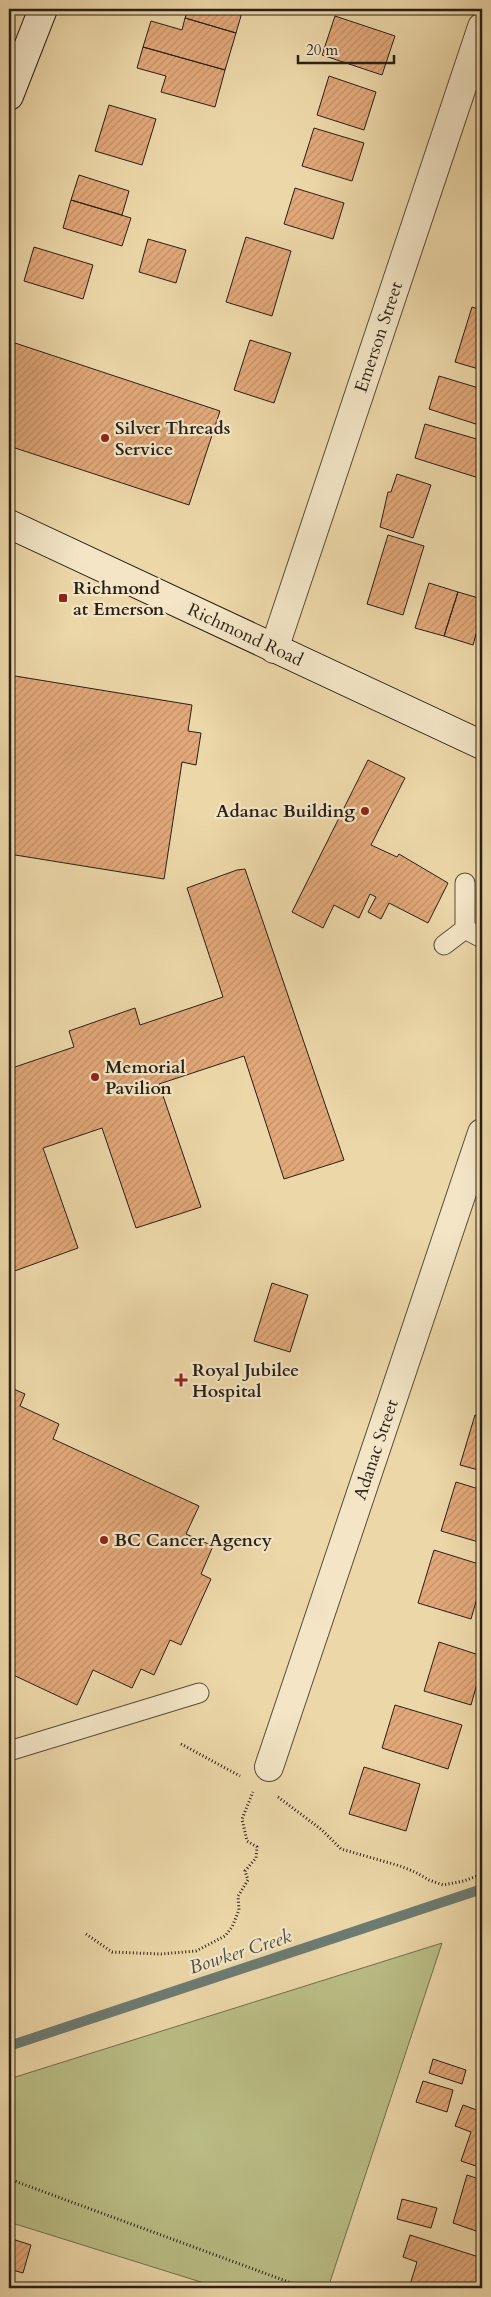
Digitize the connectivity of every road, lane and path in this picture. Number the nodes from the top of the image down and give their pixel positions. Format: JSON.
{"nodes":[{"id":1,"x":43,"y":9,"type":"edge"},
{"id":2,"x":482,"y":27,"type":"edge"},
{"id":3,"x":9,"y":96,"type":"edge"},
{"id":4,"x":9,"y":524,"type":"edge"},
{"id":5,"x":274,"y":648,"type":"junction"},
{"id":6,"x":482,"y":745,"type":"edge"},
{"id":7,"x":465,"y":882,"type":"dead end"},
{"id":8,"x":465,"y":929,"type":"junction"},
{"id":9,"x":482,"y":938,"type":"edge"},
{"id":10,"x":444,"y":945,"type":"dead end"},
{"id":11,"x":482,"y":1132,"type":"edge"},
{"id":12,"x":199,"y":1693,"type":"dead end"},
{"id":13,"x":181,"y":1744,"type":"dead end"},
{"id":14,"x":9,"y":1751,"type":"edge"},
{"id":15,"x":261,"y":1782,"type":"junction"},
{"id":16,"x":482,"y":1874,"type":"edge"},
{"id":17,"x":86,"y":1934,"type":"dead end"},
{"id":18,"x":9,"y":2179,"type":"edge"},
{"id":19,"x":305,"y":2288,"type":"edge"}],
"edges":[{"from":1,"to":3,"type":"street"},
{"from":2,"to":5,"type":"street","name":"Emerson Street"},
{"from":4,"to":5,"type":"street","name":"Richmond Road"},
{"from":5,"to":6,"type":"street","name":"Richmond Road"},
{"from":7,"to":8,"type":"lane"},
{"from":8,"to":9,"type":"lane"},
{"from":8,"to":10,"type":"lane"},
{"from":11,"to":15,"type":"street","name":"Adanac Street"},
{"from":12,"to":14,"type":"lane"},
{"from":13,"to":15,"type":"path"},
{"from":15,"to":16,"type":"path"},
{"from":15,"to":17,"type":"path"},
{"from":18,"to":19,"type":"path"}]}
